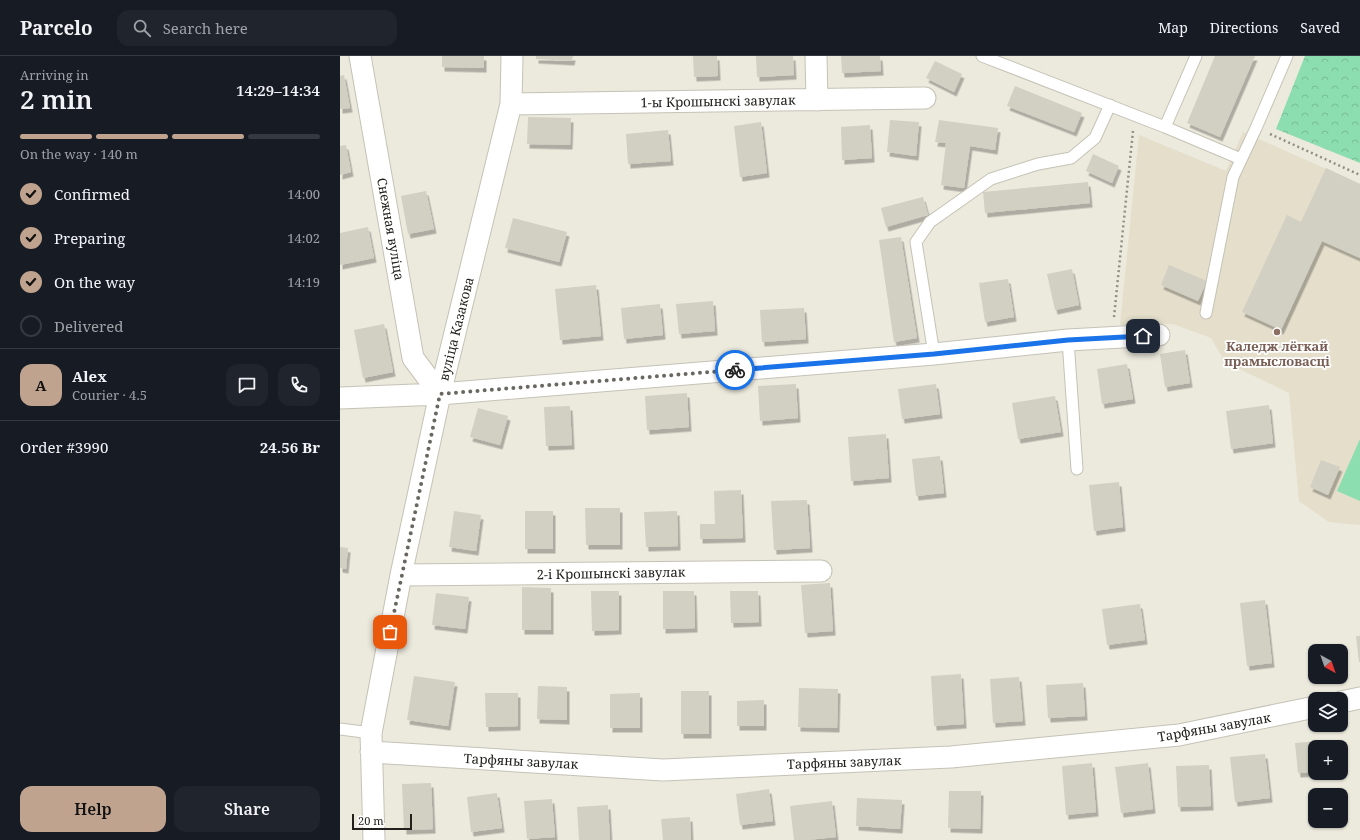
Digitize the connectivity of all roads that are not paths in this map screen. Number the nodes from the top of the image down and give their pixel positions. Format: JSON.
{"nodes":[{"id":1,"x":360,"y":56,"type":"edge"},
{"id":2,"x":512,"y":56,"type":"edge"},
{"id":3,"x":816,"y":56,"type":"edge"},
{"id":4,"x":982,"y":56,"type":"edge"},
{"id":5,"x":1196,"y":56,"type":"edge"},
{"id":6,"x":1287,"y":56,"type":"edge"},
{"id":7,"x":925,"y":98,"type":"dead end"},
{"id":8,"x":817,"y":100,"type":"junction"},
{"id":9,"x":511,"y":104,"type":"junction"},
{"id":10,"x":1110,"y":105,"type":"junction"},
{"id":11,"x":1165,"y":127,"type":"junction"},
{"id":12,"x":1241,"y":159,"type":"junction"},
{"id":13,"x":1206,"y":313,"type":"dead end"},
{"id":14,"x":1159,"y":336,"type":"dead end"},
{"id":15,"x":1068,"y":340,"type":"junction"},
{"id":16,"x":934,"y":354,"type":"junction"},
{"id":17,"x":440,"y":394,"type":"junction"},
{"id":18,"x":340,"y":398,"type":"edge"},
{"id":19,"x":1078,"y":469,"type":"dead end"},
{"id":20,"x":821,"y":570,"type":"dead end"},
{"id":21,"x":401,"y":575,"type":"junction"},
{"id":22,"x":1360,"y":698,"type":"edge"},
{"id":23,"x":1348,"y":701,"type":"edge"},
{"id":24,"x":1308,"y":708,"type":"edge"},
{"id":25,"x":340,"y":729,"type":"edge"},
{"id":26,"x":371,"y":742,"type":"junction"},
{"id":27,"x":374,"y":840,"type":"edge"}],
"edges":[{"from":1,"to":17,"type":"street","name":"Снежная вуліца"},
{"from":2,"to":9,"type":"street","name":"вуліца Казакова"},
{"from":3,"to":8,"type":"street"},
{"from":4,"to":10,"type":"lane"},
{"from":5,"to":11,"type":"lane"},
{"from":6,"to":12,"type":"lane"},
{"from":7,"to":8,"type":"street","name":"1-ы Крошынскі завулак"},
{"from":8,"to":9,"type":"street","name":"1-ы Крошынскі завулак"},
{"from":9,"to":17,"type":"street","name":"вуліца Казакова"},
{"from":10,"to":11,"type":"lane"},
{"from":10,"to":16,"type":"lane"},
{"from":11,"to":12,"type":"lane"},
{"from":12,"to":13,"type":"lane"},
{"from":14,"to":15,"type":"street"},
{"from":15,"to":16,"type":"street"},
{"from":15,"to":19,"type":"lane"},
{"from":16,"to":17,"type":"street"},
{"from":17,"to":18,"type":"street"},
{"from":17,"to":21,"type":"street","name":"вуліца Казакова"},
{"from":20,"to":21,"type":"street","name":"2-і Крошынскі завулак"},
{"from":21,"to":26,"type":"street","name":"вуліца Казакова"},
{"from":22,"to":23,"type":"street"},
{"from":24,"to":26,"type":"street","name":"Тарфяны завулак"},
{"from":25,"to":26,"type":"lane"},
{"from":26,"to":27,"type":"street","name":"вуліца Казакова"}]}
